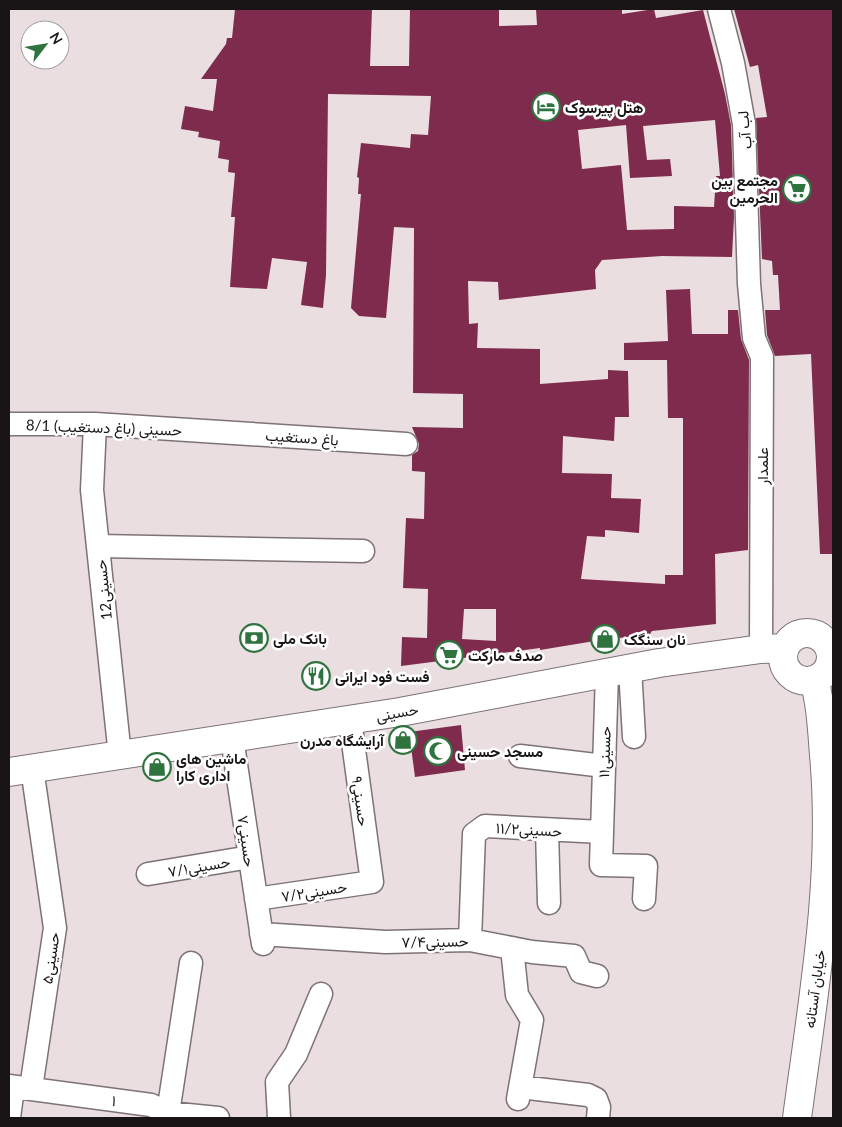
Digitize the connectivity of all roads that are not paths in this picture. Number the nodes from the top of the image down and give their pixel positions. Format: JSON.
{"nodes":[{"id":1,"x":719,"y":9,"type":"edge"},
{"id":2,"x":749,"y":284,"type":"joint"},
{"id":3,"x":9,"y":424,"type":"edge"},
{"id":4,"x":95,"y":424,"type":"junction"},
{"id":5,"x":198,"y":431,"type":"joint"},
{"id":6,"x":406,"y":444,"type":"dead end"},
{"id":7,"x":99,"y":546,"type":"junction"},
{"id":8,"x":363,"y":551,"type":"dead end"},
{"id":9,"x":830,"y":644,"type":"edge"},
{"id":10,"x":773,"y":649,"type":"junction"},
{"id":11,"x":619,"y":670,"type":"junction"},
{"id":12,"x":814,"y":680,"type":"junction"},
{"id":13,"x":350,"y":720,"type":"junction"},
{"id":14,"x":634,"y":737,"type":"dead end"},
{"id":15,"x":232,"y":738,"type":"junction"},
{"id":16,"x":120,"y":756,"type":"junction"},
{"id":17,"x":520,"y":756,"type":"dead end"},
{"id":18,"x":604,"y":766,"type":"junction"},
{"id":19,"x":20,"y":770,"type":"edge"},
{"id":20,"x":547,"y":830,"type":"junction"},
{"id":21,"x":602,"y":832,"type":"junction"},
{"id":22,"x":250,"y":857,"type":"junction"},
{"id":23,"x":148,"y":874,"type":"dead end"},
{"id":24,"x":830,"y":878,"type":"edge"},
{"id":25,"x":372,"y":882,"type":"joint"},
{"id":26,"x":256,"y":899,"type":"junction"},
{"id":27,"x":644,"y":899,"type":"dead end"},
{"id":28,"x":549,"y":903,"type":"dead end"},
{"id":29,"x":262,"y":939,"type":"joint"},
{"id":30,"x":470,"y":940,"type":"junction"},
{"id":31,"x":512,"y":948,"type":"junction"},
{"id":32,"x":191,"y":963,"type":"dead end"},
{"id":33,"x":598,"y":976,"type":"dead end"},
{"id":34,"x":321,"y":994,"type":"dead end"},
{"id":35,"x":18,"y":1087,"type":"edge"},
{"id":36,"x":156,"y":1112,"type":"edge"},
{"id":37,"x":9,"y":1118,"type":"edge"},
{"id":38,"x":216,"y":1118,"type":"edge"},
{"id":39,"x":279,"y":1118,"type":"edge"},
{"id":40,"x":598,"y":1118,"type":"edge"},
{"id":41,"x":796,"y":1118,"type":"edge"}],
"edges":[{"from":1,"to":2,"type":"street","name":"لب آب"},
{"from":2,"to":10,"type":"street","name":"علمدار"},
{"from":3,"to":4,"type":"street","name":"8/1 حسینی (باغ دستغیب)"},
{"from":4,"to":5,"type":"street","name":"8/1 حسینی (باغ دستغیب)"},
{"from":4,"to":7,"type":"street","name":"حسینی12"},
{"from":5,"to":6,"type":"street","name":"باغ دستغیب"},
{"from":7,"to":8,"type":"street"},
{"from":7,"to":16,"type":"street","name":"حسینی12"},
{"from":9,"to":10,"type":"street"},
{"from":9,"to":12,"type":"street"},
{"from":10,"to":11,"type":"street","name":"حسینی"},
{"from":10,"to":12,"type":"street"},
{"from":11,"to":13,"type":"street","name":"حسینی"},
{"from":11,"to":14,"type":"street"},
{"from":11,"to":18,"type":"street","name":"حسینی۱۱"},
{"from":12,"to":24,"type":"street","name":"خیابان آستانه"},
{"from":13,"to":15,"type":"street","name":"حسینی"},
{"from":13,"to":25,"type":"street","name":"حسینی۹"},
{"from":15,"to":16,"type":"street","name":"حسینی"},
{"from":15,"to":22,"type":"street","name":"حسینی۷"},
{"from":16,"to":19,"type":"street","name":"حسینی"},
{"from":17,"to":18,"type":"street"},
{"from":18,"to":21,"type":"street","name":"حسینی۱۱"},
{"from":19,"to":35,"type":"street","name":"حسینی۵"},
{"from":20,"to":21,"type":"street","name":"حسینی۱۱/۲"},
{"from":20,"to":28,"type":"street"},
{"from":20,"to":30,"type":"street","name":"حسینی۱۱/۲"},
{"from":21,"to":27,"type":"street","name":"حسینی۱۱"},
{"from":22,"to":23,"type":"street","name":"حسینی۷/۱"},
{"from":22,"to":26,"type":"street","name":"حسینی۷"},
{"from":24,"to":41,"type":"street","name":"خیابان آستانه"},
{"from":25,"to":26,"type":"street","name":"حسینی۷/۲"},
{"from":26,"to":29,"type":"street","name":"حسینی۷"},
{"from":29,"to":30,"type":"street","name":"حسینی۷/۴"},
{"from":30,"to":31,"type":"street","name":"حسینی۷/۴"},
{"from":31,"to":33,"type":"street","name":"حسینی۷/۴"},
{"from":31,"to":40,"type":"street"},
{"from":32,"to":36,"type":"street"},
{"from":34,"to":39,"type":"street"},
{"from":35,"to":36,"type":"street","name":"۱"},
{"from":35,"to":37,"type":"street","name":"حسینی۵"},
{"from":36,"to":38,"type":"street","name":"۱"}]}
